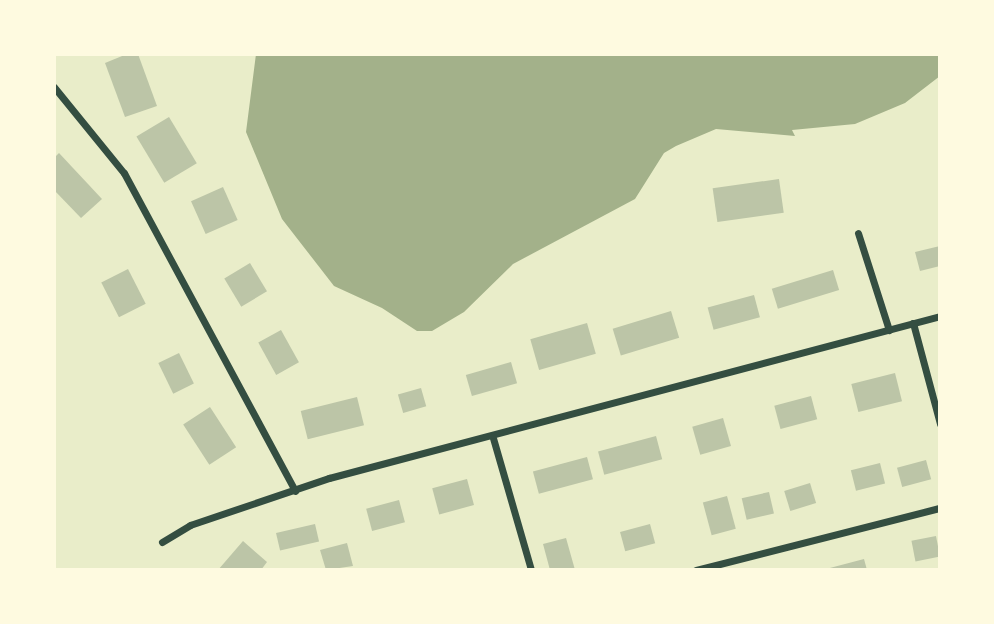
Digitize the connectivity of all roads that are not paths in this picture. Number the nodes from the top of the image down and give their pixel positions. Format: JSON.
{"nodes":[{"id":1,"x":54,"y":87,"type":"edge"},
{"id":2,"x":858,"y":233,"type":"dead end"},
{"id":3,"x":940,"y":316,"type":"edge"},
{"id":4,"x":913,"y":323,"type":"junction"},
{"id":5,"x":889,"y":330,"type":"junction"},
{"id":6,"x":940,"y":424,"type":"edge"},
{"id":7,"x":493,"y":438,"type":"junction"},
{"id":8,"x":295,"y":491,"type":"junction"},
{"id":9,"x":940,"y":508,"type":"edge"},
{"id":10,"x":162,"y":542,"type":"dead end"},
{"id":11,"x":531,"y":570,"type":"edge"},
{"id":12,"x":696,"y":570,"type":"edge"}],
"edges":[{"from":1,"to":8,"type":"street"},
{"from":2,"to":5,"type":"street"},
{"from":3,"to":4,"type":"street"},
{"from":4,"to":5,"type":"street"},
{"from":4,"to":6,"type":"street"},
{"from":5,"to":7,"type":"street"},
{"from":7,"to":8,"type":"street"},
{"from":7,"to":11,"type":"street"},
{"from":8,"to":10,"type":"street"},
{"from":9,"to":12,"type":"street"}]}
